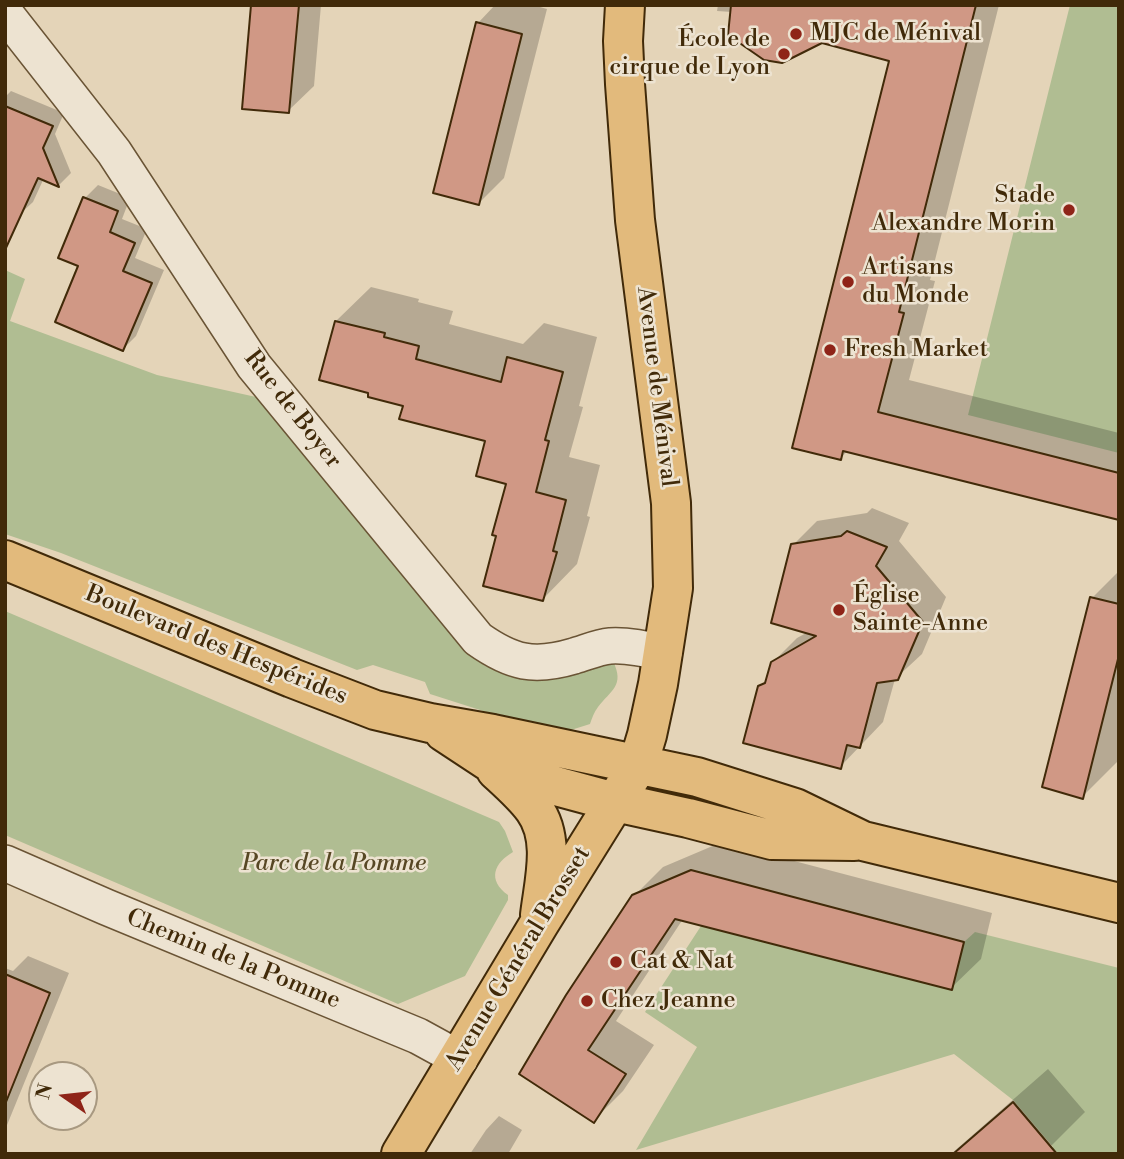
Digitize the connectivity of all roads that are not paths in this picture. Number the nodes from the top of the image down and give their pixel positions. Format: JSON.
{"nodes":[{"id":1,"x":625,"y":5,"type":"edge"},
{"id":2,"x":5,"y":13,"type":"edge"},
{"id":3,"x":5,"y":560,"type":"edge"},
{"id":4,"x":664,"y":653,"type":"junction"},
{"id":5,"x":430,"y":723,"type":"junction"},
{"id":6,"x":488,"y":761,"type":"junction"},
{"id":7,"x":638,"y":765,"type":"junction"},
{"id":8,"x":615,"y":803,"type":"junction"},
{"id":9,"x":863,"y":841,"type":"junction"},
{"id":10,"x":5,"y":863,"type":"edge"},
{"id":11,"x":1119,"y":903,"type":"edge"},
{"id":12,"x":539,"y":924,"type":"junction"},
{"id":13,"x":460,"y":1059,"type":"junction"},
{"id":14,"x":401,"y":1154,"type":"edge"}],
"edges":[{"from":1,"to":4,"type":"main road","name":"Avenue de Ménival"},
{"from":2,"to":4,"type":"street","name":"Rue de Boyer"},
{"from":3,"to":5,"type":"main road","name":"Boulevard des Hespérides"},
{"from":4,"to":7,"type":"main road","name":"Avenue de Ménival"},
{"from":5,"to":6,"type":"main road","name":"Boulevard des Hespérides"},
{"from":5,"to":7,"type":"main road","name":"Boulevard des Hespérides"},
{"from":6,"to":8,"type":"main road","name":"Boulevard des Hespérides"},
{"from":6,"to":12,"type":"main road"},
{"from":7,"to":8,"type":"main road","name":"Avenue Général Brosset"},
{"from":7,"to":9,"type":"main road","name":"Boulevard des Hespérides"},
{"from":8,"to":9,"type":"main road","name":"Boulevard des Hespérides"},
{"from":8,"to":12,"type":"main road","name":"Avenue Général Brosset"},
{"from":9,"to":11,"type":"main road"},
{"from":10,"to":13,"type":"street","name":"Chemin de la Pomme"},
{"from":12,"to":13,"type":"main road","name":"Avenue Général Brosset"},
{"from":13,"to":14,"type":"main road","name":"Avenue Général Brosset"}]}
